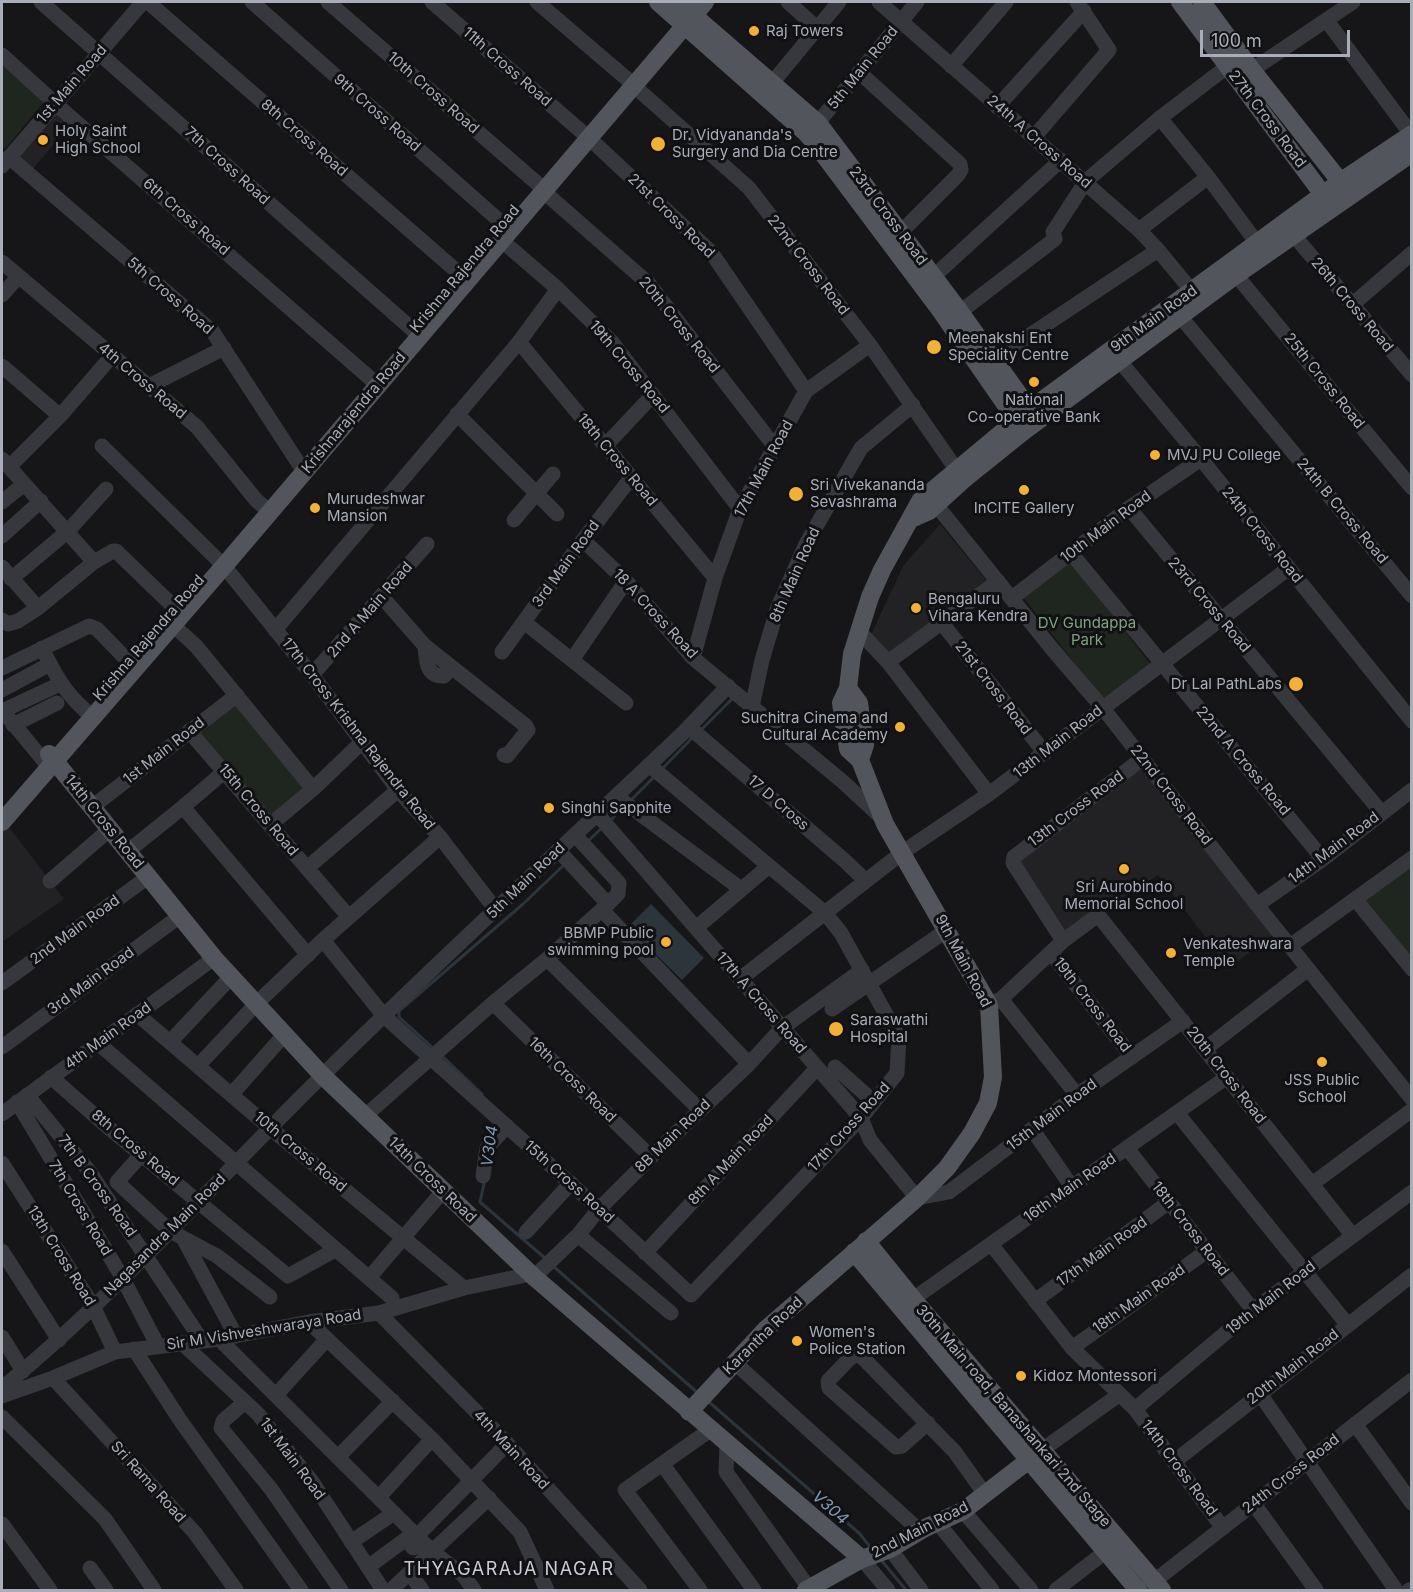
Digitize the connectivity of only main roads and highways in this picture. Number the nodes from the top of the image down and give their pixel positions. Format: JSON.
{"nodes":[{"id":1,"x":658,"y":2,"type":"edge"},
{"id":2,"x":1191,"y":3,"type":"edge"},
{"id":3,"x":689,"y":10,"type":"edge"},
{"id":4,"x":813,"y":129,"type":"junction"},
{"id":5,"x":1411,"y":134,"type":"edge"},
{"id":6,"x":1412,"y":153,"type":"edge"},
{"id":7,"x":1345,"y":188,"type":"junction"},
{"id":8,"x":1328,"y":201,"type":"junction"},
{"id":9,"x":1289,"y":229,"type":"junction"},
{"id":10,"x":502,"y":232,"type":"junction"},
{"id":11,"x":896,"y":238,"type":"junction"},
{"id":12,"x":1116,"y":356,"type":"junction"},
{"id":13,"x":1027,"y":421,"type":"junction"},
{"id":14,"x":932,"y":499,"type":"junction"},
{"id":15,"x":266,"y":509,"type":"junction"},
{"id":16,"x":174,"y":617,"type":"junction"},
{"id":17,"x":49,"y":761,"type":"junction"},
{"id":18,"x":2,"y":808,"type":"edge"},
{"id":19,"x":2,"y":822,"type":"edge"},
{"id":20,"x":853,"y":1252,"type":"junction"},
{"id":21,"x":698,"y":1402,"type":"junction"},
{"id":22,"x":1035,"y":1454,"type":"junction"},
{"id":23,"x":876,"y":1554,"type":"junction"},
{"id":24,"x":817,"y":1587,"type":"edge"},
{"id":25,"x":1153,"y":1588,"type":"edge"},
{"id":26,"x":1138,"y":1590,"type":"edge"}],
"edges":[{"from":1,"to":3,"type":"main road"},
{"from":2,"to":7,"type":"main road","name":"27th Cross Road"},
{"from":2,"to":8,"type":"main road","name":"27th Cross Road"},
{"from":3,"to":4,"type":"main road","name":"23rd Cross Road"},
{"from":3,"to":4,"type":"main road","name":"23rd Cross Road"},
{"from":3,"to":10,"type":"main road","name":"Krishna Rajendra Road"},
{"from":4,"to":11,"type":"main road","name":"23rd Cross Road"},
{"from":5,"to":7,"type":"main road","name":"9th Main Road"},
{"from":6,"to":7,"type":"main road","name":"9th Main Road"},
{"from":7,"to":8,"type":"main road","name":"9th Main Road"},
{"from":8,"to":9,"type":"main road","name":"9th Main Road"},
{"from":9,"to":12,"type":"main road","name":"9th Main Road"},
{"from":9,"to":12,"type":"main road","name":"9th Main Road"},
{"from":10,"to":15,"type":"main road","name":"Krishnarajendra Road"},
{"from":10,"to":15,"type":"main road","name":"Krishna Rajendra Road"},
{"from":11,"to":13,"type":"main road","name":"23rd Cross Road"},
{"from":11,"to":13,"type":"main road","name":"23rd Cross Road"},
{"from":12,"to":13,"type":"main road","name":"9th Main Road"},
{"from":13,"to":14,"type":"main road","name":"9th Main Road"},
{"from":13,"to":14,"type":"main road","name":"9th Main Road"},
{"from":14,"to":20,"type":"main road","name":"9th Main Road"},
{"from":15,"to":16,"type":"main road","name":"Krishna Rajendra Road"},
{"from":16,"to":17,"type":"main road"},
{"from":16,"to":17,"type":"main road","name":"Krishna Rajendra Road"},
{"from":17,"to":18,"type":"main road","name":"Krishna Rajendra Road"},
{"from":17,"to":19,"type":"main road"},
{"from":17,"to":21,"type":"main road","name":"14th Cross Road"},
{"from":20,"to":21,"type":"main road","name":"Karantha Road"},
{"from":20,"to":22,"type":"main road","name":"30th Main road, Banashankari 2nd Stage"},
{"from":20,"to":22,"type":"main road","name":"30th Main road, Banashankari 2nd Stage"},
{"from":21,"to":23,"type":"main road","name":"14th Cross Road"},
{"from":22,"to":23,"type":"main road","name":"2nd Main Road"},
{"from":22,"to":25,"type":"main road","name":"30th Main road, Banashankari 2nd Stage"},
{"from":22,"to":26,"type":"main road","name":"30th Main road, Banashankari 2nd Stage"},
{"from":23,"to":24,"type":"main road","name":"2nd Main Road"}]}
